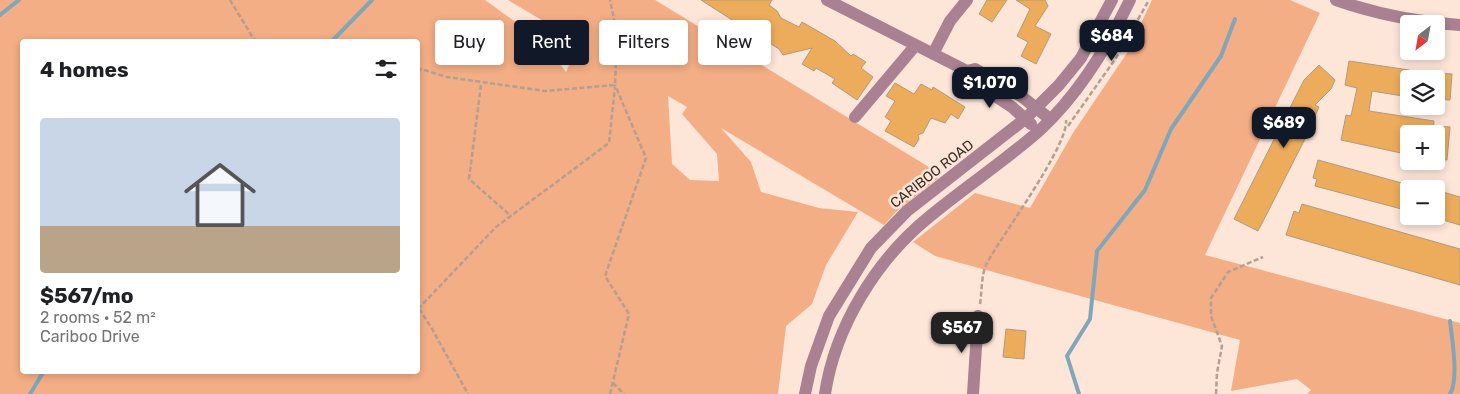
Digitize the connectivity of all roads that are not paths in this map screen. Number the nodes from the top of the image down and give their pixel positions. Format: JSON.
{"nodes":[{"id":1,"x":828,"y":0,"type":"edge"},
{"id":2,"x":967,"y":0,"type":"edge"},
{"id":3,"x":1112,"y":0,"type":"edge"},
{"id":4,"x":1130,"y":0,"type":"edge"},
{"id":5,"x":1336,"y":0,"type":"edge"},
{"id":6,"x":847,"y":5,"type":"edge"},
{"id":7,"x":1460,"y":25,"type":"edge"},
{"id":8,"x":914,"y":46,"type":"junction"},
{"id":9,"x":932,"y":54,"type":"junction"},
{"id":10,"x":967,"y":71,"type":"junction"},
{"id":11,"x":1036,"y":107,"type":"junction"},
{"id":12,"x":855,"y":117,"type":"dead end"},
{"id":13,"x":1026,"y":119,"type":"junction"},
{"id":14,"x":1050,"y":119,"type":"junction"},
{"id":15,"x":1039,"y":130,"type":"junction"},
{"id":16,"x":978,"y":316,"type":"road end"},
{"id":17,"x":805,"y":394,"type":"edge"},
{"id":18,"x":825,"y":394,"type":"edge"},
{"id":19,"x":973,"y":394,"type":"edge"}],
"edges":[{"from":1,"to":6,"type":"street"},
{"from":2,"to":9,"type":"street"},
{"from":3,"to":11,"type":"street","name":"CARIBOO ROAD"},
{"from":4,"to":14,"type":"street"},
{"from":5,"to":7,"type":"street"},
{"from":6,"to":8,"type":"street"},
{"from":8,"to":9,"type":"street"},
{"from":8,"to":12,"type":"street"},
{"from":9,"to":10,"type":"street"},
{"from":10,"to":11,"type":"street"},
{"from":10,"to":13,"type":"street"},
{"from":11,"to":13,"type":"street","name":"CARIBOO ROAD"},
{"from":11,"to":14,"type":"street"},
{"from":13,"to":15,"type":"street"},
{"from":13,"to":17,"type":"street","name":"CARIBOO ROAD"},
{"from":14,"to":15,"type":"street"},
{"from":15,"to":18,"type":"street"},
{"from":16,"to":19,"type":"street"}]}
